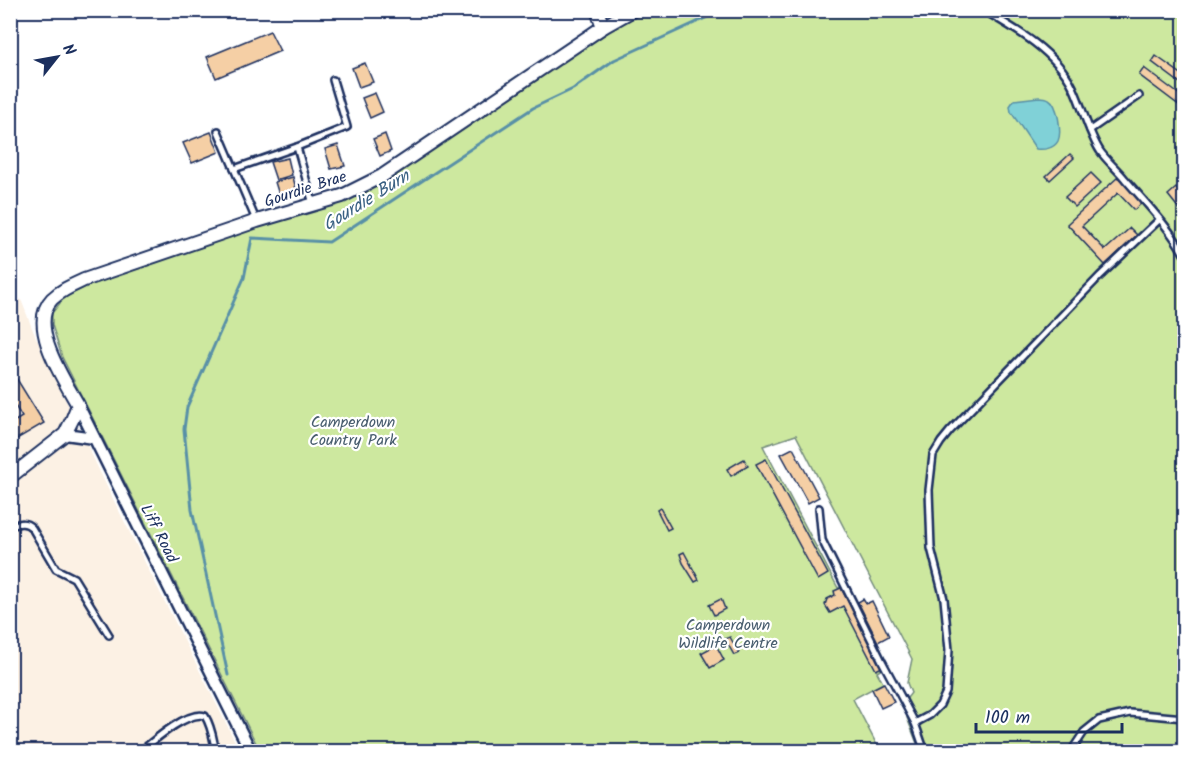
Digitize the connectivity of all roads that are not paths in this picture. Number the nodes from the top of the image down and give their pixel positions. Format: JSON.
{"nodes":[{"id":1,"x":597,"y":10,"type":"edge"},
{"id":2,"x":633,"y":10,"type":"edge"},
{"id":3,"x":983,"y":10,"type":"edge"},
{"id":4,"x":603,"y":27,"type":"junction"},
{"id":5,"x":333,"y":80,"type":"dead end"},
{"id":6,"x":1138,"y":96,"type":"dead end"},
{"id":7,"x":1090,"y":130,"type":"junction"},
{"id":8,"x":218,"y":131,"type":"dead end"},
{"id":9,"x":297,"y":147,"type":"junction"},
{"id":10,"x":234,"y":169,"type":"junction"},
{"id":11,"x":314,"y":204,"type":"junction"},
{"id":12,"x":1159,"y":220,"type":"junction"},
{"id":13,"x":256,"y":221,"type":"junction"},
{"id":14,"x":1185,"y":254,"type":"edge"},
{"id":15,"x":42,"y":327,"type":"joint"},
{"id":16,"x":78,"y":405,"type":"junction"},
{"id":17,"x":65,"y":434,"type":"junction"},
{"id":18,"x":94,"y":438,"type":"junction"},
{"id":19,"x":10,"y":477,"type":"edge"},
{"id":20,"x":819,"y":508,"type":"dead end"},
{"id":21,"x":10,"y":527,"type":"edge"},
{"id":22,"x":109,"y":635,"type":"dead end"},
{"id":23,"x":1185,"y":718,"type":"edge"},
{"id":24,"x":915,"y":723,"type":"junction"},
{"id":25,"x":140,"y":752,"type":"edge"},
{"id":26,"x":216,"y":752,"type":"edge"},
{"id":27,"x":251,"y":752,"type":"edge"},
{"id":28,"x":925,"y":752,"type":"edge"},
{"id":29,"x":1072,"y":752,"type":"edge"}],
"edges":[{"from":1,"to":4,"type":"street"},
{"from":2,"to":4,"type":"street","name":"Gourdie Brae"},
{"from":3,"to":7,"type":"lane"},
{"from":4,"to":11,"type":"street","name":"Gourdie Brae"},
{"from":5,"to":9,"type":"lane"},
{"from":6,"to":7,"type":"lane"},
{"from":7,"to":12,"type":"lane"},
{"from":8,"to":10,"type":"lane"},
{"from":9,"to":10,"type":"lane"},
{"from":9,"to":11,"type":"lane"},
{"from":10,"to":13,"type":"lane"},
{"from":11,"to":13,"type":"street","name":"Gourdie Brae"},
{"from":12,"to":14,"type":"lane"},
{"from":12,"to":24,"type":"lane"},
{"from":13,"to":15,"type":"street","name":"Gourdie Brae"},
{"from":15,"to":16,"type":"street","name":"Liff Road"},
{"from":16,"to":17,"type":"street"},
{"from":16,"to":18,"type":"street","name":"Liff Road"},
{"from":17,"to":18,"type":"street"},
{"from":17,"to":19,"type":"street"},
{"from":18,"to":27,"type":"street","name":"Liff Road"},
{"from":20,"to":24,"type":"lane"},
{"from":21,"to":22,"type":"lane"},
{"from":23,"to":29,"type":"lane"},
{"from":24,"to":28,"type":"lane"},
{"from":25,"to":26,"type":"lane"}]}
